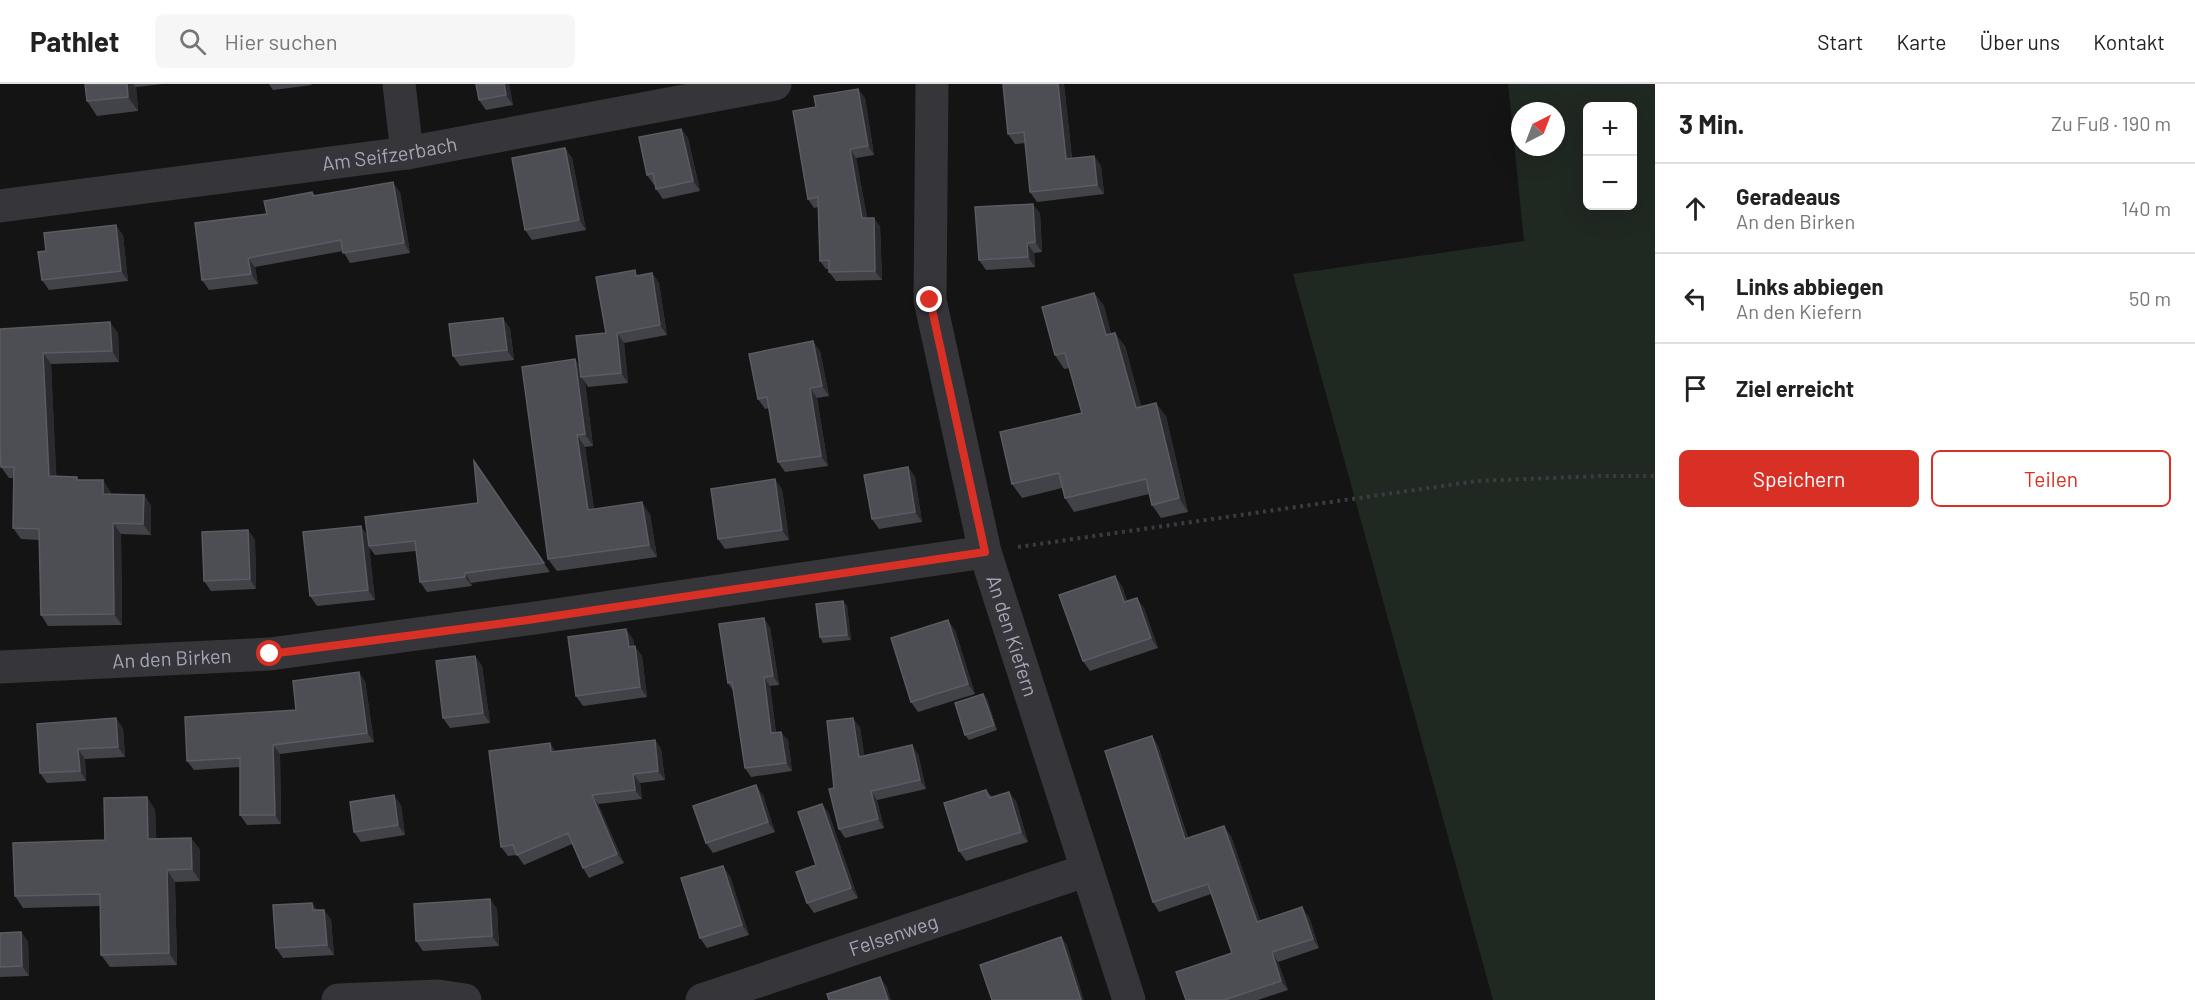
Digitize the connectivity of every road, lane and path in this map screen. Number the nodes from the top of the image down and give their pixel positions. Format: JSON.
{"nodes":[{"id":1,"x":399,"y":84,"type":"edge"},
{"id":2,"x":776,"y":84,"type":"edge"},
{"id":3,"x":932,"y":84,"type":"edge"},
{"id":4,"x":407,"y":153,"type":"junction"},
{"id":5,"x":0,"y":206,"type":"edge"},
{"id":6,"x":1655,"y":477,"type":"edge"},
{"id":7,"x":985,"y":552,"type":"junction"},
{"id":8,"x":0,"y":667,"type":"edge"},
{"id":9,"x":1087,"y":870,"type":"junction"},
{"id":10,"x":338,"y":1000,"type":"edge"},
{"id":11,"x":465,"y":1000,"type":"edge"},
{"id":12,"x":702,"y":1000,"type":"edge"},
{"id":13,"x":1129,"y":1000,"type":"edge"}],
"edges":[{"from":1,"to":4,"type":"street"},
{"from":2,"to":4,"type":"street","name":"Am Seifzerbach"},
{"from":3,"to":7,"type":"street","name":"An den Kiefern"},
{"from":4,"to":5,"type":"street","name":"Am Seifzerbach"},
{"from":6,"to":7,"type":"path"},
{"from":7,"to":8,"type":"street","name":"An den Birken"},
{"from":7,"to":9,"type":"street","name":"An den Kiefern"},
{"from":9,"to":12,"type":"street","name":"Felsenweg"},
{"from":9,"to":13,"type":"street","name":"An den Kiefern"},
{"from":10,"to":11,"type":"street"}]}
